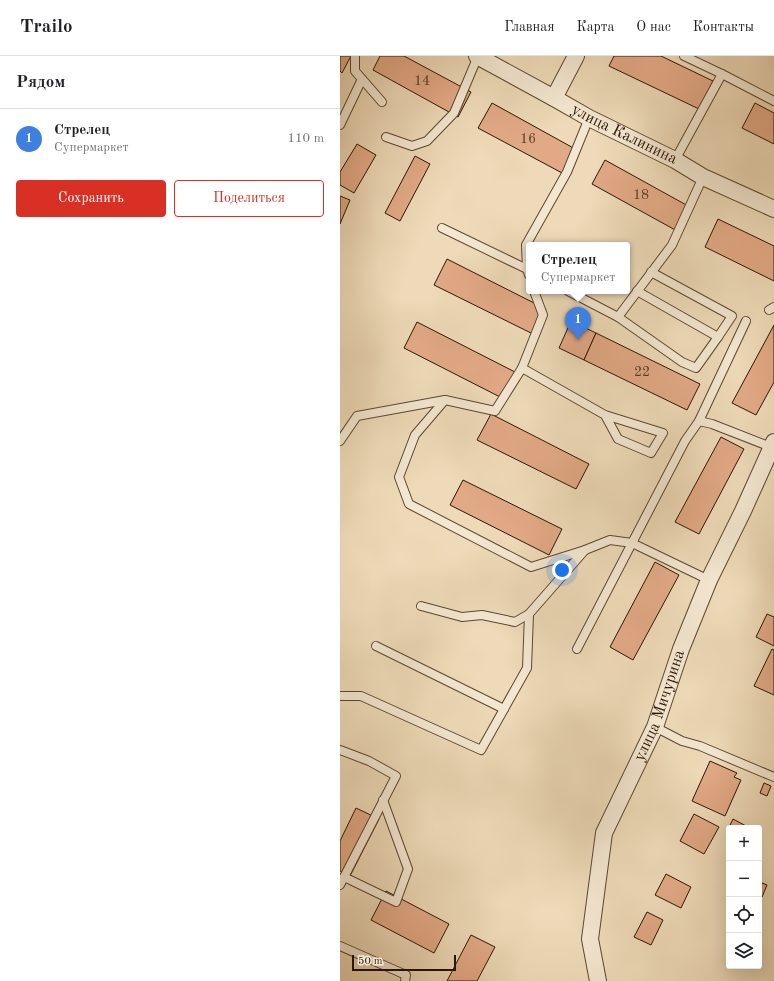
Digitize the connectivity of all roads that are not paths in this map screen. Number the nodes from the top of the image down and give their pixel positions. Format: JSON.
{"nodes":[{"id":1,"x":355,"y":56,"type":"edge"},
{"id":2,"x":477,"y":56,"type":"edge"},
{"id":3,"x":576,"y":56,"type":"edge"},
{"id":4,"x":684,"y":56,"type":"edge"},
{"id":5,"x":722,"y":74,"type":"junction"},
{"id":6,"x":362,"y":79,"type":"junction"},
{"id":7,"x":554,"y":98,"type":"junction"},
{"id":8,"x":774,"y":101,"type":"edge"},
{"id":9,"x":382,"y":102,"type":"dead end"},
{"id":10,"x":588,"y":118,"type":"junction"},
{"id":11,"x":340,"y":125,"type":"edge"},
{"id":12,"x":386,"y":136,"type":"dead end"},
{"id":13,"x":675,"y":160,"type":"junction"},
{"id":14,"x":703,"y":178,"type":"junction"},
{"id":15,"x":774,"y":209,"type":"edge"},
{"id":16,"x":442,"y":228,"type":"dead end"},
{"id":17,"x":528,"y":242,"type":"edge"},
{"id":18,"x":526,"y":270,"type":"edge"},
{"id":19,"x":651,"y":272,"type":"junction"},
{"id":20,"x":637,"y":292,"type":"junction"},
{"id":21,"x":535,"y":294,"type":"edge"},
{"id":22,"x":574,"y":294,"type":"edge"},
{"id":23,"x":618,"y":317,"type":"junction"},
{"id":24,"x":746,"y":321,"type":"dead end"},
{"id":25,"x":718,"y":337,"type":"junction"},
{"id":26,"x":522,"y":368,"type":"junction"},
{"id":27,"x":445,"y":400,"type":"junction"},
{"id":28,"x":605,"y":415,"type":"junction"},
{"id":29,"x":699,"y":421,"type":"junction"},
{"id":30,"x":340,"y":442,"type":"edge"},
{"id":31,"x":773,"y":444,"type":"edge"},
{"id":32,"x":632,"y":543,"type":"junction"},
{"id":33,"x":585,"y":550,"type":"junction"},
{"id":34,"x":709,"y":580,"type":"junction"},
{"id":35,"x":421,"y":606,"type":"dead end"},
{"id":36,"x":529,"y":614,"type":"junction"},
{"id":37,"x":376,"y":646,"type":"dead end"},
{"id":38,"x":577,"y":650,"type":"dead end"},
{"id":39,"x":340,"y":696,"type":"edge"},
{"id":40,"x":504,"y":709,"type":"junction"},
{"id":41,"x":655,"y":727,"type":"junction"},
{"id":42,"x":340,"y":750,"type":"edge"},
{"id":43,"x":774,"y":777,"type":"edge"},
{"id":44,"x":383,"y":800,"type":"junction"},
{"id":45,"x":344,"y":877,"type":"junction"},
{"id":46,"x":340,"y":885,"type":"edge"},
{"id":47,"x":340,"y":946,"type":"edge"},
{"id":48,"x":406,"y":981,"type":"edge"},
{"id":49,"x":598,"y":981,"type":"edge"}],
"edges":[{"from":1,"to":6,"type":"lane"},
{"from":2,"to":7,"type":"street","name":"улица Калинина"},
{"from":2,"to":12,"type":"lane"},
{"from":3,"to":7,"type":"street"},
{"from":4,"to":5,"type":"lane"},
{"from":5,"to":8,"type":"lane"},
{"from":5,"to":13,"type":"lane"},
{"from":6,"to":9,"type":"lane"},
{"from":6,"to":11,"type":"lane"},
{"from":7,"to":10,"type":"street","name":"улица Калинина"},
{"from":10,"to":13,"type":"street","name":"улица Калинина"},
{"from":10,"to":17,"type":"lane"},
{"from":13,"to":14,"type":"street","name":"улица Калинина"},
{"from":14,"to":15,"type":"street","name":"улица Калинина"},
{"from":14,"to":19,"type":"lane"},
{"from":16,"to":18,"type":"lane"},
{"from":19,"to":20,"type":"lane"},
{"from":19,"to":25,"type":"lane"},
{"from":20,"to":23,"type":"lane"},
{"from":20,"to":25,"type":"lane"},
{"from":21,"to":26,"type":"lane"},
{"from":22,"to":23,"type":"lane"},
{"from":23,"to":25,"type":"lane"},
{"from":24,"to":29,"type":"lane"},
{"from":26,"to":27,"type":"lane"},
{"from":26,"to":28,"type":"lane"},
{"from":27,"to":30,"type":"lane"},
{"from":27,"to":33,"type":"lane"},
{"from":28,"to":28,"type":"lane"},
{"from":29,"to":31,"type":"lane"},
{"from":29,"to":32,"type":"lane"},
{"from":31,"to":34,"type":"street","name":"улица Мичурина"},
{"from":32,"to":33,"type":"lane"},
{"from":32,"to":34,"type":"lane"},
{"from":32,"to":38,"type":"lane"},
{"from":33,"to":36,"type":"lane"},
{"from":34,"to":41,"type":"street","name":"улица Мичурина"},
{"from":35,"to":36,"type":"lane"},
{"from":36,"to":40,"type":"lane"},
{"from":37,"to":40,"type":"lane"},
{"from":39,"to":40,"type":"lane"},
{"from":41,"to":43,"type":"lane"},
{"from":41,"to":49,"type":"street","name":"улица Мичурина"},
{"from":42,"to":44,"type":"lane"},
{"from":44,"to":45,"type":"lane"},
{"from":44,"to":45,"type":"lane"},
{"from":45,"to":46,"type":"lane"},
{"from":47,"to":48,"type":"lane"}]}
